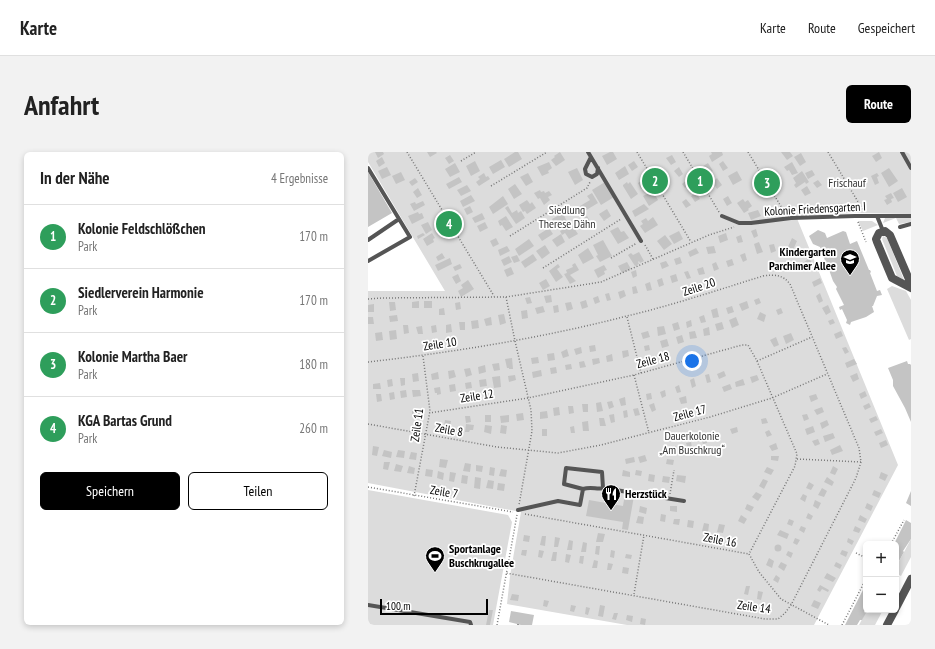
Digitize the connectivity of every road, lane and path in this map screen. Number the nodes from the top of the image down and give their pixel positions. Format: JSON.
{"nodes":[{"id":1,"x":407,"y":152,"type":"edge"},
{"id":2,"x":476,"y":152,"type":"edge"},
{"id":3,"x":547,"y":152,"type":"edge"},
{"id":4,"x":588,"y":152,"type":"edge"},
{"id":5,"x":637,"y":152,"type":"edge"},
{"id":6,"x":683,"y":152,"type":"edge"},
{"id":7,"x":748,"y":152,"type":"edge"},
{"id":8,"x":828,"y":152,"type":"edge"},
{"id":9,"x":902,"y":152,"type":"edge"},
{"id":10,"x":591,"y":156,"type":"junction"},
{"id":11,"x":461,"y":161,"type":"dead end"},
{"id":12,"x":368,"y":168,"type":"edge"},
{"id":13,"x":598,"y":168,"type":"junction"},
{"id":14,"x":911,"y":168,"type":"edge"},
{"id":15,"x":591,"y":181,"type":"dead end"},
{"id":16,"x":491,"y":186,"type":"dead end"},
{"id":17,"x":626,"y":216,"type":"junction"},
{"id":18,"x":722,"y":216,"type":"joint"},
{"id":19,"x":855,"y":216,"type":"junction"},
{"id":20,"x":866,"y":216,"type":"junction"},
{"id":21,"x":877,"y":216,"type":"junction"},
{"id":22,"x":911,"y":216,"type":"edge"},
{"id":23,"x":788,"y":218,"type":"junction"},
{"id":24,"x":399,"y":219,"type":"junction"},
{"id":25,"x":911,"y":224,"type":"edge"},
{"id":26,"x":737,"y":226,"type":"dead end"},
{"id":27,"x":900,"y":227,"type":"dead end"},
{"id":28,"x":883,"y":231,"type":"junction"},
{"id":29,"x":510,"y":236,"type":"dead end"},
{"id":30,"x":368,"y":240,"type":"edge"},
{"id":31,"x":641,"y":241,"type":"junction"},
{"id":32,"x":691,"y":242,"type":"junction"},
{"id":33,"x":866,"y":242,"type":"dead end"},
{"id":34,"x":611,"y":258,"type":"dead end"},
{"id":35,"x":654,"y":260,"type":"junction"},
{"id":36,"x":368,"y":261,"type":"edge"},
{"id":37,"x":543,"y":268,"type":"dead end"},
{"id":38,"x":911,"y":284,"type":"edge"},
{"id":39,"x":911,"y":288,"type":"edge"},
{"id":40,"x":494,"y":296,"type":"junction"},
{"id":41,"x":506,"y":296,"type":"junction"},
{"id":42,"x":368,"y":299,"type":"edge"},
{"id":43,"x":627,"y":316,"type":"junction"},
{"id":44,"x":812,"y":338,"type":"junction"},
{"id":45,"x":515,"y":341,"type":"junction"},
{"id":46,"x":423,"y":356,"type":"junction"},
{"id":47,"x":368,"y":362,"type":"edge"},
{"id":48,"x":757,"y":362,"type":"junction"},
{"id":49,"x":641,"y":373,"type":"junction"},
{"id":50,"x":827,"y":374,"type":"junction"},
{"id":51,"x":634,"y":375,"type":"junction"},
{"id":52,"x":528,"y":398,"type":"junction"},
{"id":53,"x":772,"y":398,"type":"junction"},
{"id":54,"x":429,"y":413,"type":"junction"},
{"id":55,"x":368,"y":424,"type":"edge"},
{"id":56,"x":649,"y":433,"type":"junction"},
{"id":57,"x":425,"y":435,"type":"junction"},
{"id":58,"x":528,"y":451,"type":"junction"},
{"id":59,"x":797,"y":459,"type":"junction"},
{"id":60,"x":861,"y":462,"type":"junction"},
{"id":61,"x":674,"y":470,"type":"dead end"},
{"id":62,"x":368,"y":487,"type":"edge"},
{"id":63,"x":603,"y":488,"type":"junction"},
{"id":64,"x":583,"y":489,"type":"junction"},
{"id":65,"x":414,"y":496,"type":"junction"},
{"id":66,"x":669,"y":498,"type":"junction"},
{"id":67,"x":684,"y":501,"type":"dead end"},
{"id":68,"x":518,"y":511,"type":"junction"},
{"id":69,"x":904,"y":520,"type":"dead end"},
{"id":70,"x":644,"y":535,"type":"junction"},
{"id":71,"x":893,"y":541,"type":"edge"},
{"id":72,"x":856,"y":553,"type":"dead end"},
{"id":73,"x":749,"y":554,"type":"junction"},
{"id":74,"x":863,"y":556,"type":"edge"},
{"id":75,"x":506,"y":573,"type":"junction"},
{"id":76,"x":911,"y":579,"type":"edge"},
{"id":77,"x":863,"y":585,"type":"edge"},
{"id":78,"x":634,"y":595,"type":"junction"},
{"id":79,"x":899,"y":602,"type":"edge"},
{"id":80,"x":368,"y":605,"type":"edge"},
{"id":81,"x":791,"y":605,"type":"junction"},
{"id":82,"x":893,"y":613,"type":"edge"},
{"id":83,"x":471,"y":625,"type":"edge"},
{"id":84,"x":497,"y":625,"type":"edge"},
{"id":85,"x":829,"y":625,"type":"edge"},
{"id":86,"x":842,"y":625,"type":"edge"},
{"id":87,"x":887,"y":625,"type":"edge"}],
"edges":[{"from":1,"to":40,"type":"path"},
{"from":2,"to":11,"type":"path"},
{"from":3,"to":16,"type":"path"},
{"from":4,"to":10,"type":"lane"},
{"from":5,"to":32,"type":"path"},
{"from":6,"to":18,"type":"path"},
{"from":7,"to":23,"type":"path"},
{"from":8,"to":20,"type":"path"},
{"from":9,"to":14,"type":"lane"},
{"from":10,"to":13,"type":"lane"},
{"from":10,"to":13,"type":"lane"},
{"from":12,"to":24,"type":"lane"},
{"from":13,"to":17,"type":"lane"},
{"from":15,"to":29,"type":"path"},
{"from":17,"to":31,"type":"lane"},
{"from":17,"to":37,"type":"path"},
{"from":18,"to":23,"type":"lane","name":"Kolonie Friedensgarten I"},
{"from":19,"to":20,"type":"lane","name":"Kolonie Friedensgarten I"},
{"from":19,"to":23,"type":"lane","name":"Kolonie Friedensgarten I"},
{"from":19,"to":33,"type":"path"},
{"from":20,"to":21,"type":"lane","name":"Kolonie Friedensgarten I"},
{"from":21,"to":22,"type":"lane","name":"Kolonie Friedensgarten I"},
{"from":21,"to":28,"type":"lane"},
{"from":24,"to":30,"type":"lane"},
{"from":24,"to":36,"type":"lane"},
{"from":25,"to":27,"type":"lane"},
{"from":26,"to":32,"type":"path"},
{"from":28,"to":38,"type":"street"},
{"from":28,"to":39,"type":"street"},
{"from":31,"to":34,"type":"path"},
{"from":31,"to":35,"type":"path"},
{"from":32,"to":35,"type":"path"},
{"from":35,"to":41,"type":"path"},
{"from":40,"to":41,"type":"path"},
{"from":40,"to":42,"type":"path"},
{"from":41,"to":45,"type":"path"},
{"from":43,"to":44,"type":"path","name":"Zeile 20"},
{"from":43,"to":45,"type":"path","name":"Zeile 20"},
{"from":43,"to":49,"type":"path"},
{"from":44,"to":48,"type":"path"},
{"from":44,"to":50,"type":"path","name":"Zeile 20"},
{"from":45,"to":46,"type":"path","name":"Zeile 10"},
{"from":45,"to":52,"type":"path"},
{"from":46,"to":47,"type":"path","name":"Zeile 10"},
{"from":46,"to":54,"type":"path","name":"Zeile 11"},
{"from":48,"to":49,"type":"path","name":"Zeile 18"},
{"from":48,"to":53,"type":"path","name":"Zeile 18"},
{"from":49,"to":51,"type":"path","name":"Zeile 18"},
{"from":50,"to":53,"type":"path","name":"Zeile 17"},
{"from":50,"to":60,"type":"path"},
{"from":51,"to":52,"type":"path","name":"Zeile 18"},
{"from":51,"to":56,"type":"path"},
{"from":52,"to":54,"type":"path","name":"Zeile 12"},
{"from":52,"to":58,"type":"path"},
{"from":53,"to":56,"type":"path","name":"Zeile 17"},
{"from":53,"to":59,"type":"path"},
{"from":54,"to":57,"type":"path","name":"Zeile 11"},
{"from":55,"to":57,"type":"path","name":"Zeile 8"},
{"from":56,"to":58,"type":"path","name":"Zeile 17"},
{"from":57,"to":58,"type":"path","name":"Zeile 8"},
{"from":57,"to":65,"type":"path","name":"Zeile 11"},
{"from":58,"to":68,"type":"path"},
{"from":59,"to":60,"type":"path"},
{"from":59,"to":73,"type":"path","name":"Zeile 16"},
{"from":60,"to":81,"type":"path","name":"Zeile 14"},
{"from":61,"to":66,"type":"path"},
{"from":62,"to":65,"type":"path","name":"Zeile 7"},
{"from":63,"to":64,"type":"lane"},
{"from":63,"to":64,"type":"lane"},
{"from":63,"to":66,"type":"lane"},
{"from":64,"to":68,"type":"lane"},
{"from":65,"to":68,"type":"path","name":"Zeile 7"},
{"from":66,"to":67,"type":"lane"},
{"from":68,"to":70,"type":"path","name":"Zeile 16"},
{"from":68,"to":75,"type":"path"},
{"from":69,"to":71,"type":"path"},
{"from":70,"to":73,"type":"path","name":"Zeile 16"},
{"from":70,"to":78,"type":"path"},
{"from":72,"to":74,"type":"path"},
{"from":73,"to":81,"type":"path"},
{"from":75,"to":78,"type":"path","name":"Zeile 14"},
{"from":75,"to":84,"type":"path"},
{"from":76,"to":79,"type":"street"},
{"from":77,"to":86,"type":"path"},
{"from":78,"to":81,"type":"path","name":"Zeile 14"},
{"from":80,"to":83,"type":"lane"},
{"from":81,"to":85,"type":"path"},
{"from":82,"to":87,"type":"street"}]}
